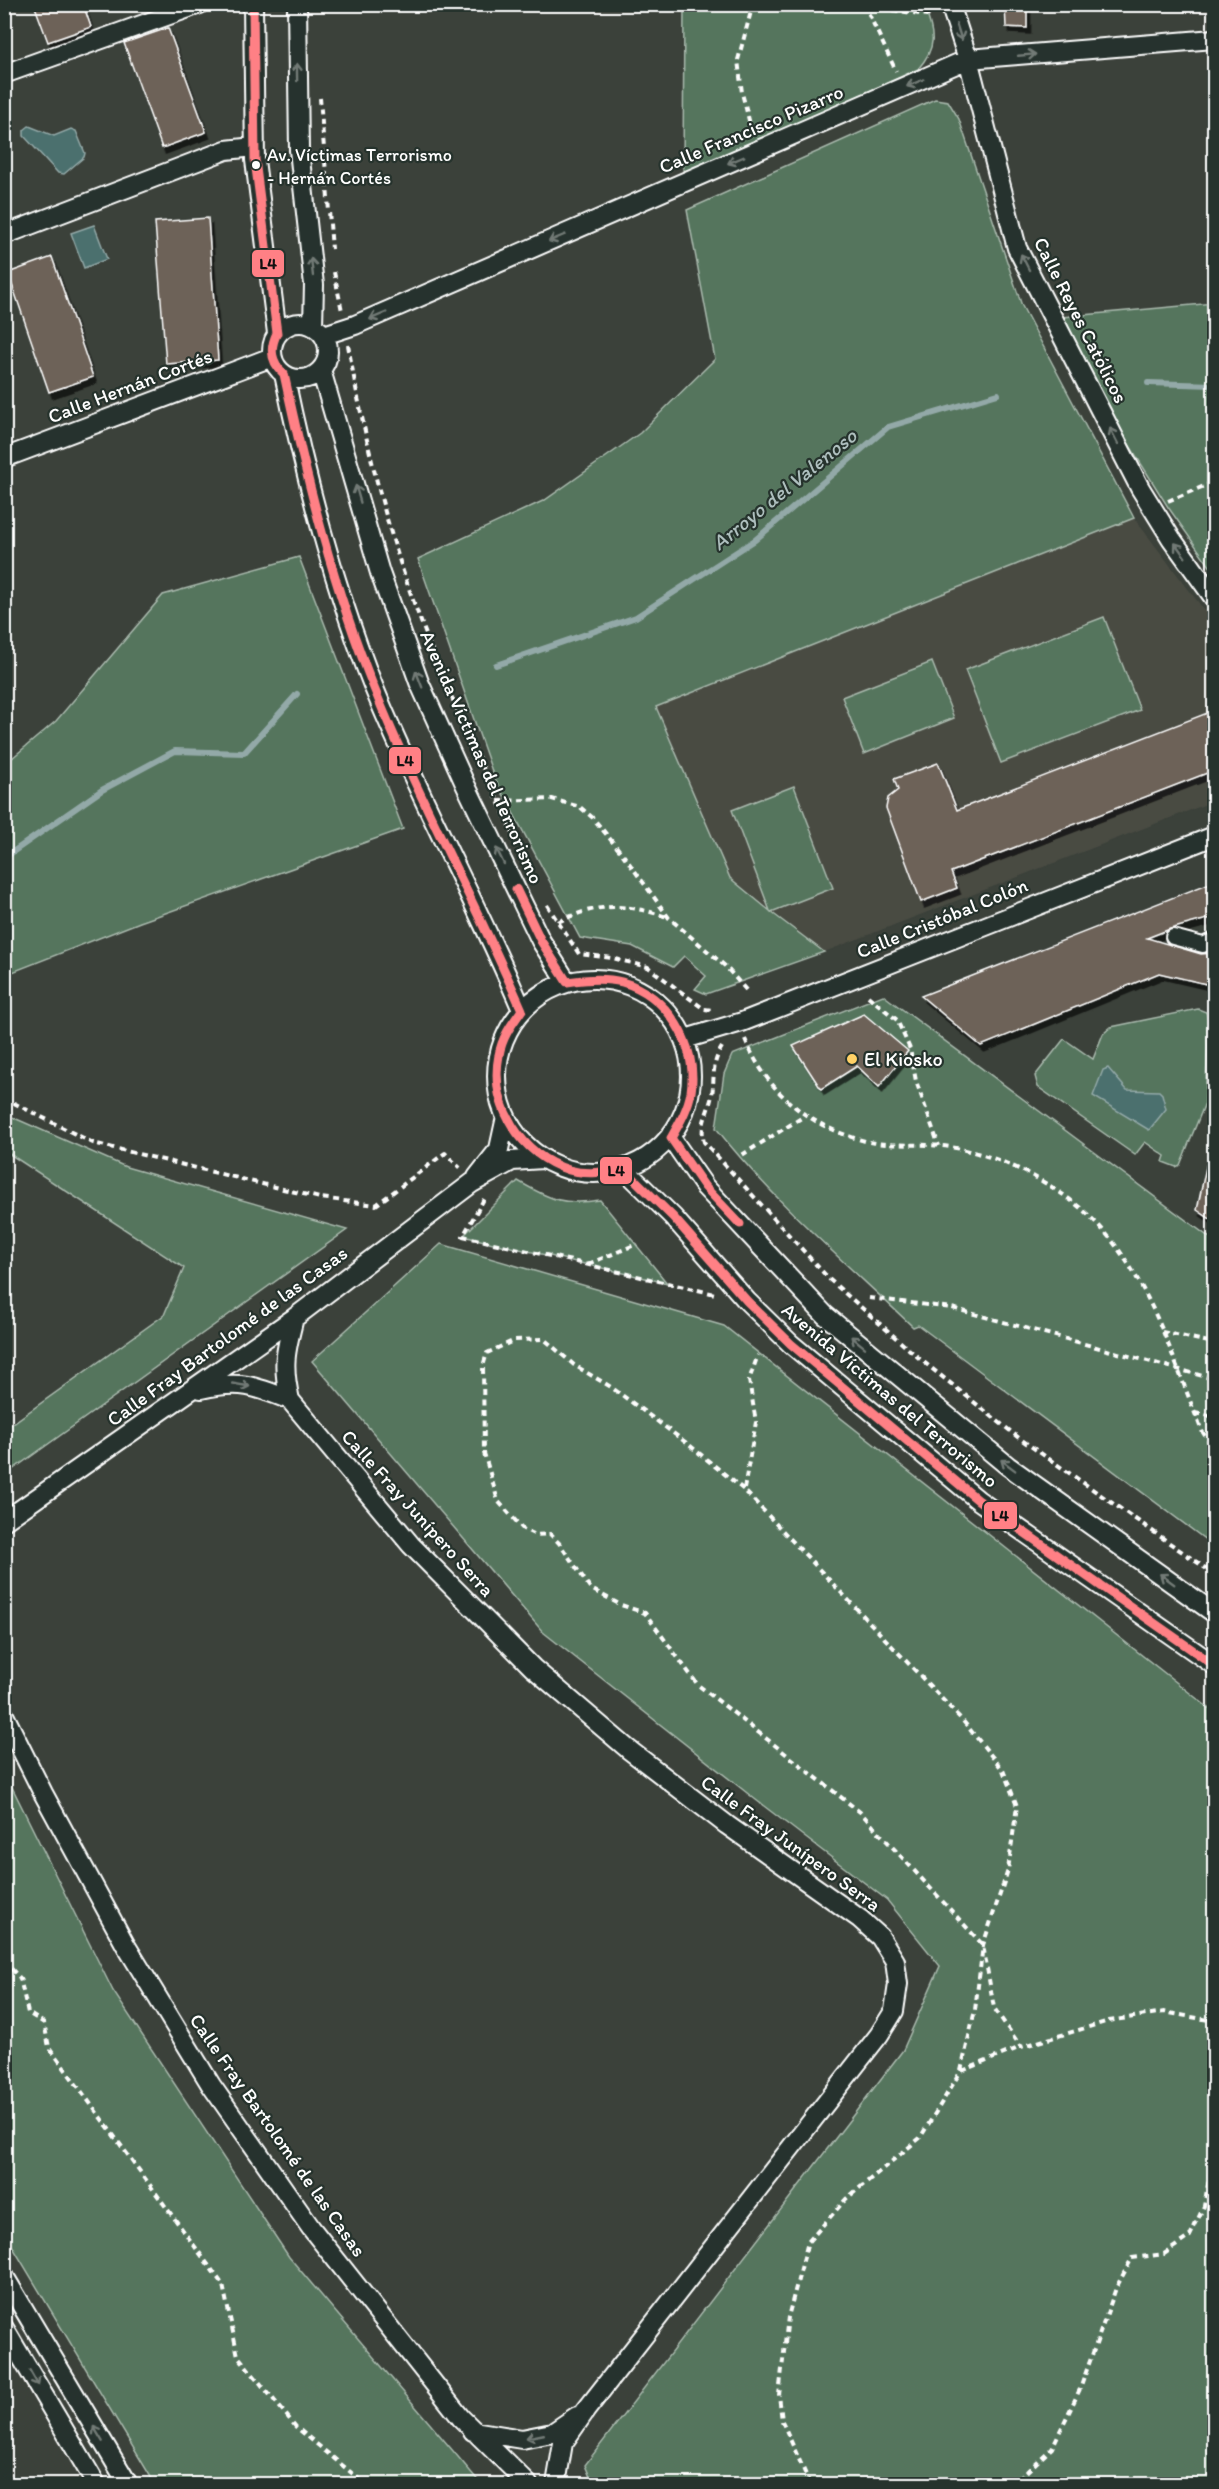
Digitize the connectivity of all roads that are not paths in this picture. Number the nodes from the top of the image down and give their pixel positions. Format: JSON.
{"nodes":[{"id":1,"x":200,"y":4,"type":"edge"},
{"id":2,"x":253,"y":4,"type":"edge"},
{"id":3,"x":297,"y":4,"type":"edge"},
{"id":4,"x":950,"y":4,"type":"edge"},
{"id":5,"x":1215,"y":39,"type":"edge"},
{"id":6,"x":968,"y":59,"type":"junction"},
{"id":7,"x":4,"y":74,"type":"edge"},
{"id":8,"x":254,"y":147,"type":"junction"},
{"id":9,"x":4,"y":235,"type":"edge"},
{"id":10,"x":318,"y":330,"type":"junction"},
{"id":11,"x":277,"y":333,"type":"junction"},
{"id":12,"x":272,"y":357,"type":"junction"},
{"id":13,"x":321,"y":370,"type":"junction"},
{"id":14,"x":284,"y":374,"type":"junction"},
{"id":15,"x":4,"y":458,"type":"edge"},
{"id":16,"x":1215,"y":598,"type":"edge"},
{"id":17,"x":1215,"y":836,"type":"edge"},
{"id":18,"x":1173,"y":937,"type":"dead end"},
{"id":19,"x":1211,"y":944,"type":"edge"},
{"id":20,"x":567,"y":982,"type":"junction"},
{"id":21,"x":522,"y":1010,"type":"junction"},
{"id":22,"x":685,"y":1039,"type":"junction"},
{"id":23,"x":506,"y":1117,"type":"junction"},
{"id":24,"x":670,"y":1138,"type":"junction"},
{"id":25,"x":543,"y":1159,"type":"junction"},
{"id":26,"x":624,"y":1169,"type":"junction"},
{"id":27,"x":472,"y":1183,"type":"junction"},
{"id":28,"x":294,"y":1318,"type":"junction"},
{"id":29,"x":191,"y":1392,"type":"junction"},
{"id":30,"x":290,"y":1400,"type":"junction"},
{"id":31,"x":4,"y":1521,"type":"edge"},
{"id":32,"x":1215,"y":1613,"type":"edge"},
{"id":33,"x":1215,"y":1665,"type":"edge"},
{"id":34,"x":4,"y":1715,"type":"edge"},
{"id":35,"x":4,"y":2276,"type":"edge"},
{"id":36,"x":4,"y":2328,"type":"edge"},
{"id":37,"x":586,"y":2410,"type":"junction"},
{"id":38,"x":473,"y":2431,"type":"junction"},
{"id":39,"x":96,"y":2484,"type":"edge"},
{"id":40,"x":128,"y":2484,"type":"edge"},
{"id":41,"x":528,"y":2484,"type":"edge"},
{"id":42,"x":556,"y":2484,"type":"edge"}],
"edges":[{"from":1,"to":7,"type":"street"},
{"from":2,"to":8,"type":"street"},
{"from":10,"to":3,"type":"street","one_way":true},
{"from":4,"to":6,"type":"street","name":"Calle Reyes Católicos","one_way":true},
{"from":6,"to":5,"type":"street","name":"Calle Francisco Pizarro","one_way":true},
{"from":6,"to":10,"type":"street","name":"Calle Francisco Pizarro","one_way":true},
{"from":16,"to":6,"type":"street","name":"Calle Reyes Católicos","one_way":true},
{"from":8,"to":9,"type":"street"},
{"from":8,"to":11,"type":"street"},
{"from":10,"to":11,"type":"street"},
{"from":10,"to":13,"type":"street"},
{"from":11,"to":12,"type":"street"},
{"from":12,"to":14,"type":"street"},
{"from":12,"to":15,"type":"street","name":"Calle Hernán Cortés"},
{"from":13,"to":14,"type":"street"},
{"from":20,"to":13,"type":"street","name":"Avenida Víctimas del Terrorismo","one_way":true},
{"from":14,"to":21,"type":"street"},
{"from":17,"to":22,"type":"street","name":"Calle Cristóbal Colón"},
{"from":18,"to":19,"type":"street"},
{"from":20,"to":21,"type":"street"},
{"from":20,"to":22,"type":"street"},
{"from":21,"to":23,"type":"street"},
{"from":22,"to":24,"type":"street"},
{"from":23,"to":25,"type":"street"},
{"from":23,"to":27,"type":"street","name":"Calle Fray Bartolomé de las Casas"},
{"from":24,"to":26,"type":"street"},
{"from":32,"to":24,"type":"street","name":"Avenida Víctimas del Terrorismo","one_way":true},
{"from":25,"to":26,"type":"street"},
{"from":25,"to":27,"type":"street","name":"Calle Fray Bartolomé de las Casas"},
{"from":26,"to":33,"type":"street","name":"Avenida Víctimas del Terrorismo"},
{"from":27,"to":28,"type":"street","name":"Calle Fray Bartolomé de las Casas"},
{"from":28,"to":29,"type":"street","name":"Calle Fray Bartolomé de las Casas"},
{"from":28,"to":30,"type":"street","name":"Calle Fray Junípero Serra"},
{"from":29,"to":30,"type":"street","name":"Calle Fray Junípero Serra","one_way":true},
{"from":29,"to":31,"type":"street","name":"Calle Fray Bartolomé de las Casas"},
{"from":30,"to":37,"type":"street","name":"Calle Fray Junípero Serra"},
{"from":34,"to":38,"type":"street","name":"Calle Fray Bartolomé de las Casas"},
{"from":40,"to":35,"type":"street","one_way":true},
{"from":36,"to":39,"type":"street","one_way":true},
{"from":37,"to":38,"type":"street","name":"Calle Fray Junípero Serra","one_way":true},
{"from":37,"to":42,"type":"street","name":"Calle Fray Junípero Serra"},
{"from":38,"to":41,"type":"street","name":"Calle Fray Bartolomé de las Casas"}]}
